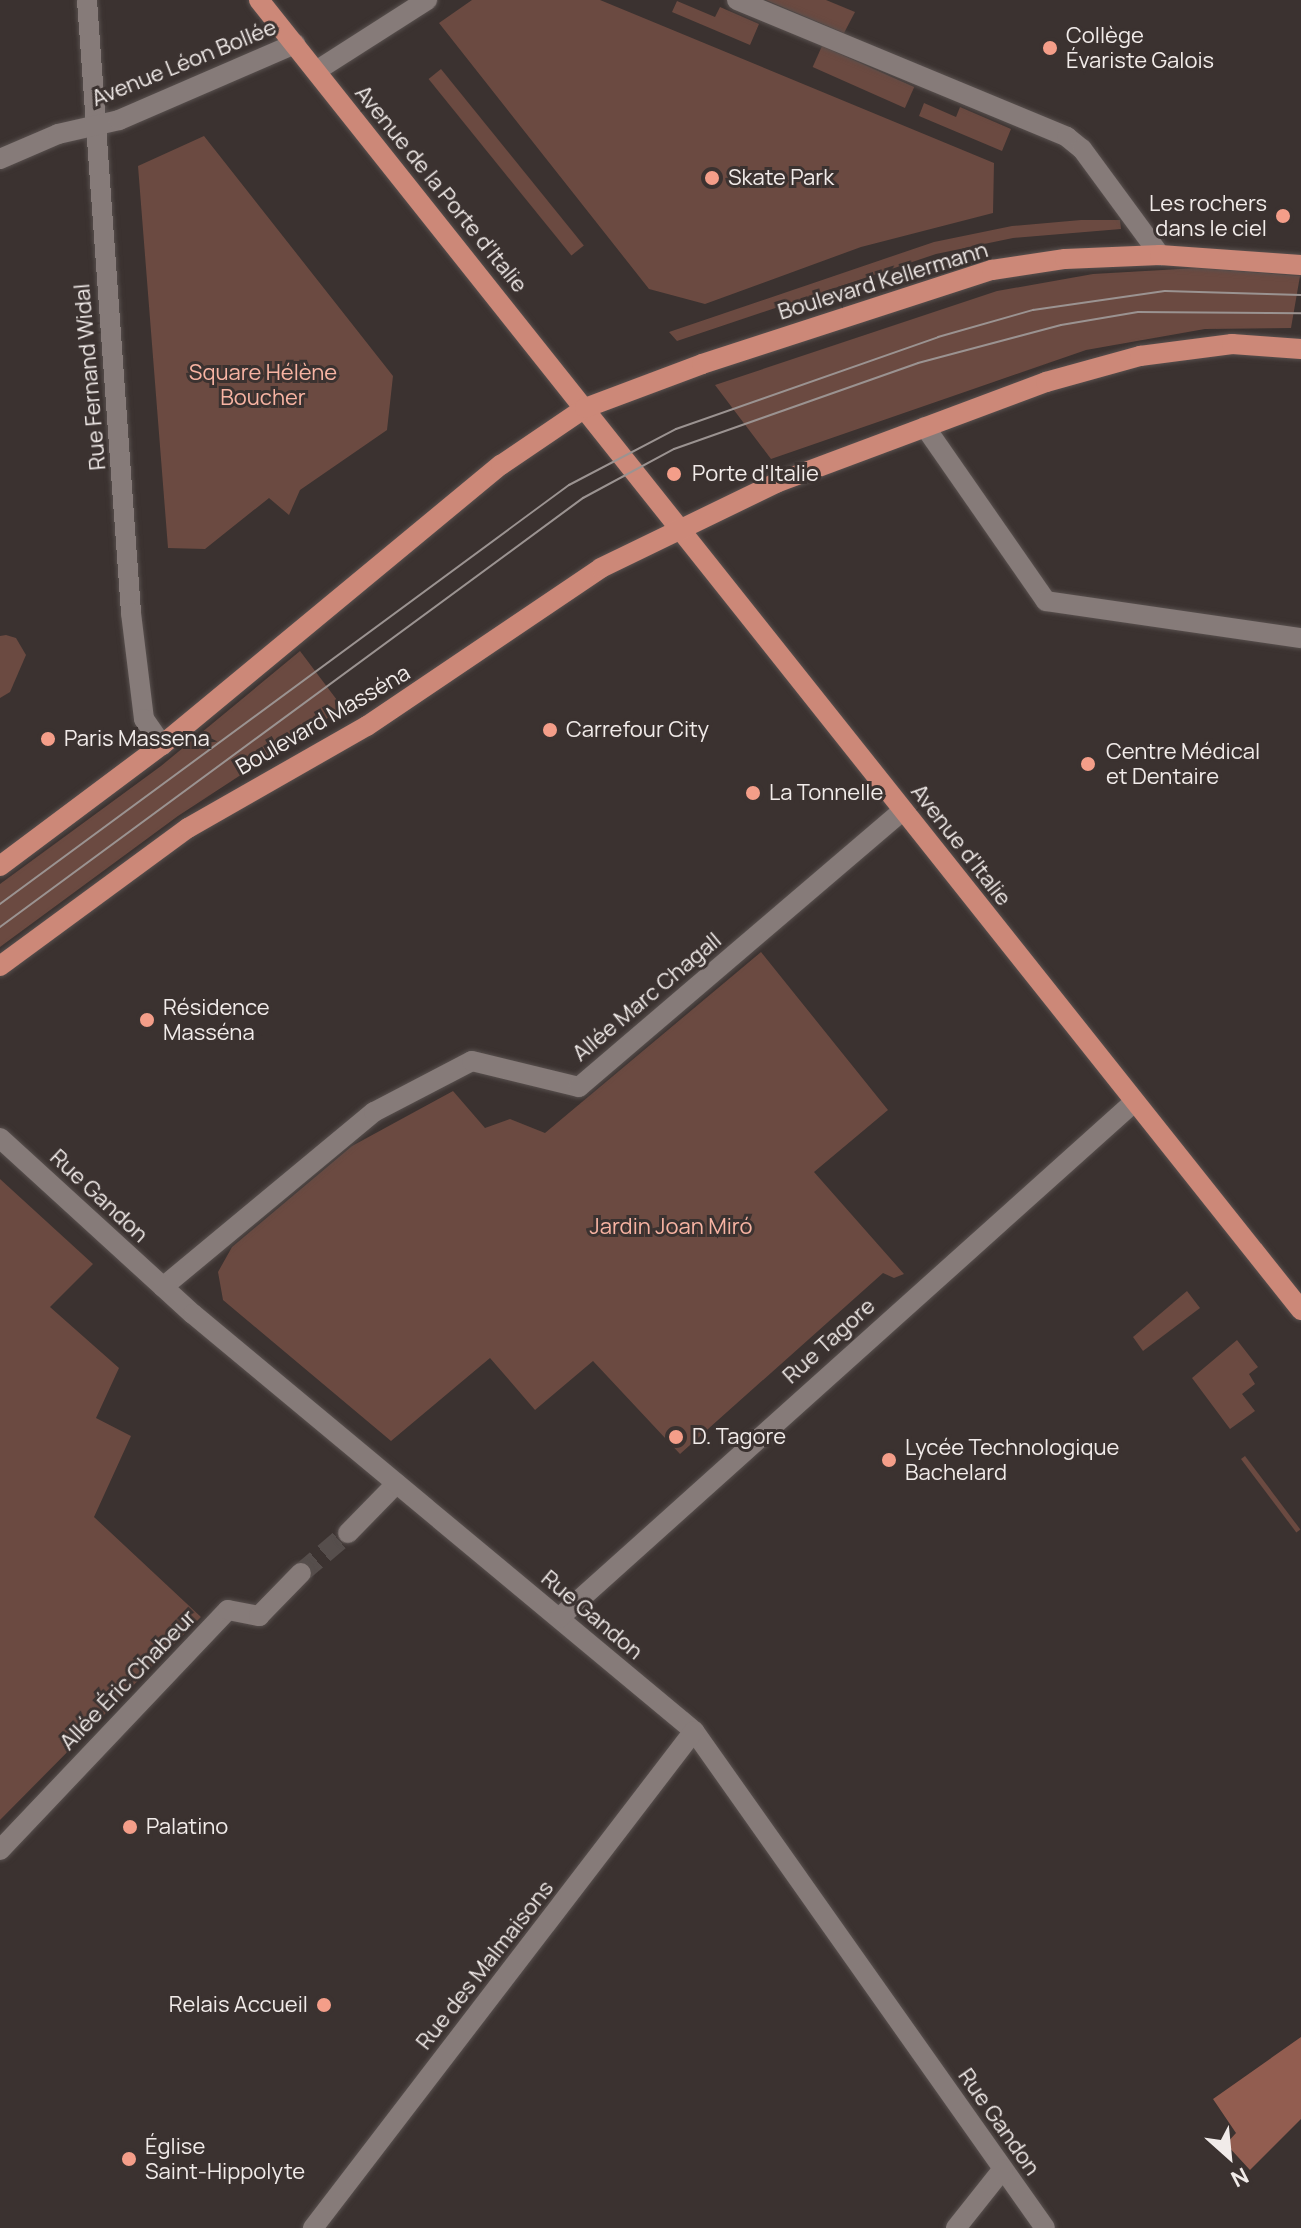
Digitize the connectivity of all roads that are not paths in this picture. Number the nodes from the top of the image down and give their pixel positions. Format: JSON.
{"nodes":[{"id":1,"x":87,"y":0,"type":"edge"},
{"id":2,"x":259,"y":0,"type":"edge"},
{"id":3,"x":427,"y":0,"type":"edge"},
{"id":4,"x":737,"y":0,"type":"edge"},
{"id":5,"x":295,"y":44,"type":"junction"},
{"id":6,"x":316,"y":71,"type":"junction"},
{"id":7,"x":95,"y":126,"type":"junction"},
{"id":8,"x":0,"y":159,"type":"edge"},
{"id":9,"x":1160,"y":255,"type":"junction"},
{"id":10,"x":1301,"y":265,"type":"edge"},
{"id":11,"x":1301,"y":349,"type":"edge"},
{"id":12,"x":585,"y":408,"type":"junction"},
{"id":13,"x":925,"y":427,"type":"junction"},
{"id":14,"x":679,"y":529,"type":"junction"},
{"id":15,"x":1301,"y":638,"type":"edge"},
{"id":16,"x":162,"y":745,"type":"junction"},
{"id":17,"x":903,"y":810,"type":"junction"},
{"id":18,"x":0,"y":866,"type":"edge"},
{"id":19,"x":0,"y":966,"type":"edge"},
{"id":20,"x":1134,"y":1102,"type":"junction"},
{"id":21,"x":0,"y":1138,"type":"edge"},
{"id":22,"x":163,"y":1287,"type":"junction"},
{"id":23,"x":1301,"y":1310,"type":"edge"},
{"id":24,"x":396,"y":1484,"type":"junction"},
{"id":25,"x":348,"y":1533,"type":"tunnel mouth"},
{"id":26,"x":301,"y":1573,"type":"tunnel mouth"},
{"id":27,"x":559,"y":1618,"type":"junction"},
{"id":28,"x":694,"y":1731,"type":"junction"},
{"id":29,"x":0,"y":1850,"type":"edge"},
{"id":30,"x":1003,"y":2169,"type":"junction"},
{"id":31,"x":313,"y":2228,"type":"edge"},
{"id":32,"x":956,"y":2228,"type":"edge"},
{"id":33,"x":1045,"y":2228,"type":"edge"}],
"edges":[{"from":1,"to":7,"type":"street","name":"Rue Fernand Widal"},
{"from":2,"to":5,"type":"main road","name":"Avenue de la Porte d'Italie"},
{"from":3,"to":6,"type":"street"},
{"from":4,"to":9,"type":"street"},
{"from":5,"to":6,"type":"main road","name":"Avenue de la Porte d'Italie"},
{"from":5,"to":7,"type":"street","name":"Avenue Léon Bollée"},
{"from":6,"to":12,"type":"main road","name":"Avenue de la Porte d'Italie"},
{"from":7,"to":8,"type":"street","name":"Avenue Léon Bollée"},
{"from":7,"to":16,"type":"street","name":"Rue Fernand Widal"},
{"from":9,"to":10,"type":"main road","name":"Boulevard Kellermann"},
{"from":9,"to":12,"type":"main road","name":"Boulevard Kellermann"},
{"from":11,"to":13,"type":"main road"},
{"from":12,"to":14,"type":"main road","name":"Avenue d'Italie"},
{"from":12,"to":16,"type":"main road"},
{"from":13,"to":14,"type":"main road"},
{"from":13,"to":15,"type":"street"},
{"from":14,"to":17,"type":"main road","name":"Avenue d'Italie"},
{"from":14,"to":19,"type":"main road","name":"Boulevard Masséna"},
{"from":16,"to":18,"type":"main road"},
{"from":17,"to":20,"type":"main road","name":"Avenue d'Italie"},
{"from":17,"to":22,"type":"street","name":"Allée Marc Chagall"},
{"from":20,"to":23,"type":"main road","name":"Avenue d'Italie"},
{"from":20,"to":27,"type":"street","name":"Rue Tagore"},
{"from":21,"to":22,"type":"street","name":"Rue Gandon"},
{"from":22,"to":24,"type":"street","name":"Rue Gandon"},
{"from":24,"to":25,"type":"street"},
{"from":24,"to":27,"type":"street","name":"Rue Gandon"},
{"from":26,"to":29,"type":"street","name":"Allée Éric Chabeur"},
{"from":27,"to":28,"type":"street","name":"Rue Gandon"},
{"from":28,"to":30,"type":"street","name":"Rue Gandon"},
{"from":28,"to":31,"type":"street","name":"Rue des Malmaisons"},
{"from":30,"to":32,"type":"street"},
{"from":30,"to":33,"type":"street","name":"Rue Gandon"}]}
